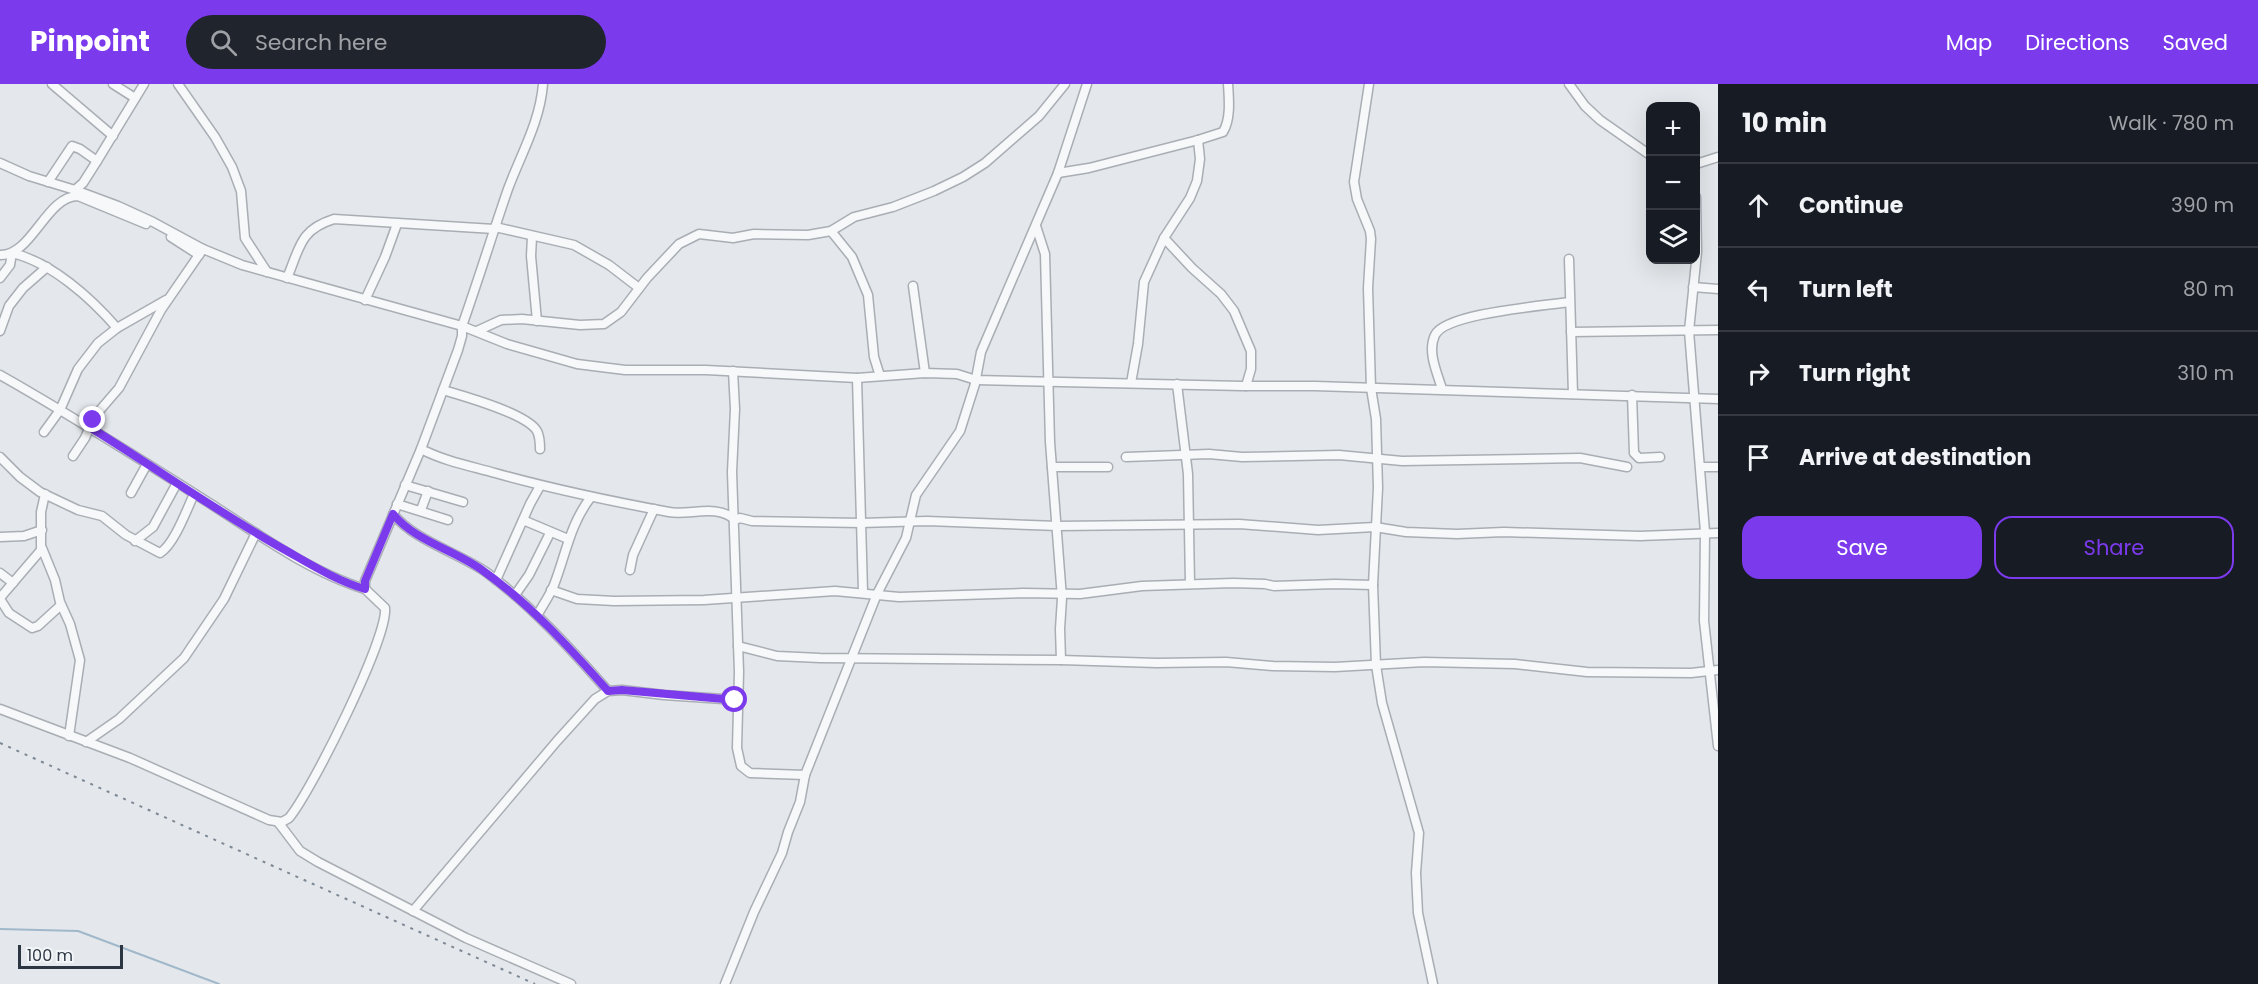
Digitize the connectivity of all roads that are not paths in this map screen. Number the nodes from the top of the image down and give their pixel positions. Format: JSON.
{"nodes":[{"id":1,"x":52,"y":84,"type":"edge"},
{"id":2,"x":113,"y":84,"type":"edge"},
{"id":3,"x":144,"y":84,"type":"edge"},
{"id":4,"x":178,"y":84,"type":"edge"},
{"id":5,"x":543,"y":84,"type":"edge"},
{"id":6,"x":1065,"y":84,"type":"edge"},
{"id":7,"x":1087,"y":84,"type":"edge"},
{"id":8,"x":1228,"y":84,"type":"edge"},
{"id":9,"x":1369,"y":84,"type":"edge"},
{"id":10,"x":1569,"y":84,"type":"edge"},
{"id":11,"x":135,"y":98,"type":"junction"},
{"id":12,"x":113,"y":136,"type":"junction"},
{"id":13,"x":1198,"y":140,"type":"junction"},
{"id":14,"x":1646,"y":152,"type":"edge"},
{"id":15,"x":1718,"y":157,"type":"edge"},
{"id":16,"x":97,"y":161,"type":"junction"},
{"id":17,"x":1700,"y":162,"type":"edge"},
{"id":18,"x":0,"y":163,"type":"edge"},
{"id":19,"x":1058,"y":173,"type":"junction"},
{"id":20,"x":48,"y":182,"type":"junction"},
{"id":21,"x":75,"y":190,"type":"junction"},
{"id":22,"x":1695,"y":210,"type":"edge"},
{"id":23,"x":397,"y":224,"type":"junction"},
{"id":24,"x":1036,"y":226,"type":"junction"},
{"id":25,"x":494,"y":228,"type":"junction"},
{"id":26,"x":831,"y":231,"type":"junction"},
{"id":27,"x":532,"y":237,"type":"junction"},
{"id":28,"x":1164,"y":238,"type":"junction"},
{"id":29,"x":201,"y":252,"type":"junction"},
{"id":30,"x":12,"y":253,"type":"junction"},
{"id":31,"x":0,"y":255,"type":"edge"},
{"id":32,"x":1569,"y":259,"type":"dead end"},
{"id":33,"x":47,"y":267,"type":"junction"},
{"id":34,"x":267,"y":272,"type":"junction"},
{"id":35,"x":0,"y":278,"type":"edge"},
{"id":36,"x":287,"y":278,"type":"junction"},
{"id":37,"x":913,"y":286,"type":"dead end"},
{"id":38,"x":1694,"y":287,"type":"junction"},
{"id":39,"x":639,"y":288,"type":"junction"},
{"id":40,"x":1718,"y":290,"type":"edge"},
{"id":41,"x":170,"y":297,"type":"junction"},
{"id":42,"x":365,"y":300,"type":"junction"},
{"id":43,"x":1569,"y":302,"type":"junction"},
{"id":44,"x":537,"y":321,"type":"junction"},
{"id":45,"x":462,"y":326,"type":"junction"},
{"id":46,"x":117,"y":328,"type":"junction"},
{"id":47,"x":1718,"y":330,"type":"edge"},
{"id":48,"x":0,"y":331,"type":"edge"},
{"id":49,"x":477,"y":331,"type":"junction"},
{"id":50,"x":1689,"y":331,"type":"junction"},
{"id":51,"x":1570,"y":332,"type":"junction"},
{"id":52,"x":733,"y":371,"type":"junction"},
{"id":53,"x":925,"y":373,"type":"junction"},
{"id":54,"x":0,"y":375,"type":"edge"},
{"id":55,"x":880,"y":376,"type":"junction"},
{"id":56,"x":856,"y":378,"type":"junction"},
{"id":57,"x":976,"y":381,"type":"junction"},
{"id":58,"x":1048,"y":382,"type":"junction"},
{"id":59,"x":1131,"y":383,"type":"junction"},
{"id":60,"x":1177,"y":384,"type":"junction"},
{"id":61,"x":1246,"y":386,"type":"junction"},
{"id":62,"x":1371,"y":388,"type":"junction"},
{"id":63,"x":1442,"y":389,"type":"junction"},
{"id":64,"x":443,"y":390,"type":"junction"},
{"id":65,"x":1573,"y":394,"type":"junction"},
{"id":66,"x":1632,"y":395,"type":"junction"},
{"id":67,"x":1694,"y":399,"type":"junction"},
{"id":68,"x":1718,"y":399,"type":"edge"},
{"id":69,"x":60,"y":410,"type":"junction"},
{"id":70,"x":91,"y":428,"type":"junction"},
{"id":71,"x":44,"y":432,"type":"dead end"},
{"id":72,"x":421,"y":449,"type":"junction"},
{"id":73,"x":540,"y":449,"type":"dead end"},
{"id":74,"x":73,"y":456,"type":"dead end"},
{"id":75,"x":1187,"y":456,"type":"junction"},
{"id":76,"x":0,"y":457,"type":"edge"},
{"id":77,"x":1125,"y":457,"type":"dead end"},
{"id":78,"x":1660,"y":457,"type":"dead end"},
{"id":79,"x":1377,"y":459,"type":"junction"},
{"id":80,"x":147,"y":465,"type":"junction"},
{"id":81,"x":1052,"y":467,"type":"junction"},
{"id":82,"x":1108,"y":467,"type":"dead end"},
{"id":83,"x":1627,"y":467,"type":"dead end"},
{"id":84,"x":1701,"y":467,"type":"junction"},
{"id":85,"x":1718,"y":467,"type":"edge"},
{"id":86,"x":177,"y":483,"type":"junction"},
{"id":87,"x":405,"y":485,"type":"junction"},
{"id":88,"x":540,"y":486,"type":"junction"},
{"id":89,"x":428,"y":491,"type":"junction"},
{"id":90,"x":131,"y":493,"type":"dead end"},
{"id":91,"x":45,"y":494,"type":"junction"},
{"id":92,"x":194,"y":494,"type":"junction"},
{"id":93,"x":591,"y":497,"type":"junction"},
{"id":94,"x":464,"y":502,"type":"dead end"},
{"id":95,"x":397,"y":504,"type":"junction"},
{"id":96,"x":654,"y":509,"type":"junction"},
{"id":97,"x":421,"y":510,"type":"junction"},
{"id":98,"x":393,"y":514,"type":"junction"},
{"id":99,"x":448,"y":520,"type":"dead end"},
{"id":100,"x":523,"y":520,"type":"junction"},
{"id":101,"x":735,"y":520,"type":"junction"},
{"id":102,"x":908,"y":522,"type":"junction"},
{"id":103,"x":861,"y":523,"type":"junction"},
{"id":104,"x":1189,"y":524,"type":"junction"},
{"id":105,"x":1058,"y":526,"type":"junction"},
{"id":106,"x":1375,"y":527,"type":"junction"},
{"id":107,"x":42,"y":530,"type":"junction"},
{"id":108,"x":1704,"y":532,"type":"junction"},
{"id":109,"x":1718,"y":532,"type":"edge"},
{"id":110,"x":256,"y":533,"type":"junction"},
{"id":111,"x":550,"y":533,"type":"junction"},
{"id":112,"x":0,"y":537,"type":"edge"},
{"id":113,"x":568,"y":539,"type":"junction"},
{"id":114,"x":135,"y":541,"type":"junction"},
{"id":115,"x":42,"y":548,"type":"junction"},
{"id":116,"x":630,"y":570,"type":"dead end"},
{"id":117,"x":0,"y":573,"type":"edge"},
{"id":118,"x":496,"y":580,"type":"junction"},
{"id":119,"x":13,"y":583,"type":"junction"},
{"id":120,"x":1190,"y":584,"type":"junction"},
{"id":121,"x":1373,"y":585,"type":"junction"},
{"id":122,"x":365,"y":589,"type":"junction"},
{"id":123,"x":551,"y":591,"type":"junction"},
{"id":124,"x":863,"y":592,"type":"junction"},
{"id":125,"x":1062,"y":592,"type":"junction"},
{"id":126,"x":877,"y":594,"type":"junction"},
{"id":127,"x":515,"y":595,"type":"junction"},
{"id":128,"x":736,"y":597,"type":"junction"},
{"id":129,"x":0,"y":599,"type":"edge"},
{"id":130,"x":61,"y":605,"type":"junction"},
{"id":131,"x":538,"y":615,"type":"junction"},
{"id":132,"x":738,"y":646,"type":"junction"},
{"id":133,"x":852,"y":658,"type":"junction"},
{"id":134,"x":1061,"y":660,"type":"junction"},
{"id":135,"x":1376,"y":665,"type":"junction"},
{"id":136,"x":1713,"y":670,"type":"edge"},
{"id":137,"x":608,"y":691,"type":"junction"},
{"id":138,"x":738,"y":700,"type":"junction"},
{"id":139,"x":0,"y":709,"type":"edge"},
{"id":140,"x":69,"y":736,"type":"junction"},
{"id":141,"x":86,"y":742,"type":"junction"},
{"id":142,"x":1718,"y":746,"type":"edge"},
{"id":143,"x":805,"y":775,"type":"junction"},
{"id":144,"x":278,"y":822,"type":"junction"},
{"id":145,"x":412,"y":911,"type":"junction"},
{"id":146,"x":571,"y":984,"type":"edge"},
{"id":147,"x":725,"y":984,"type":"edge"},
{"id":148,"x":1433,"y":984,"type":"edge"}],
"edges":[{"from":1,"to":12,"type":"street"},
{"from":2,"to":11,"type":"street"},
{"from":3,"to":11,"type":"street"},
{"from":4,"to":34,"type":"street"},
{"from":5,"to":25,"type":"street"},
{"from":6,"to":26,"type":"street"},
{"from":7,"to":19,"type":"street"},
{"from":8,"to":13,"type":"street"},
{"from":9,"to":62,"type":"street"},
{"from":10,"to":14,"type":"street"},
{"from":11,"to":12,"type":"street"},
{"from":12,"to":16,"type":"street"},
{"from":13,"to":19,"type":"street"},
{"from":13,"to":28,"type":"street"},
{"from":15,"to":17,"type":"street"},
{"from":16,"to":20,"type":"street"},
{"from":16,"to":21,"type":"street"},
{"from":18,"to":20,"type":"street"},
{"from":19,"to":24,"type":"street"},
{"from":20,"to":21,"type":"street"},
{"from":21,"to":29,"type":"street"},
{"from":22,"to":38,"type":"street"},
{"from":23,"to":25,"type":"street"},
{"from":23,"to":36,"type":"street"},
{"from":23,"to":42,"type":"street"},
{"from":24,"to":57,"type":"street"},
{"from":24,"to":58,"type":"street"},
{"from":25,"to":27,"type":"street"},
{"from":25,"to":45,"type":"street"},
{"from":26,"to":39,"type":"street"},
{"from":26,"to":55,"type":"street"},
{"from":27,"to":39,"type":"street"},
{"from":27,"to":44,"type":"street"},
{"from":28,"to":59,"type":"street"},
{"from":28,"to":61,"type":"street"},
{"from":29,"to":30,"type":"street"},
{"from":29,"to":34,"type":"street"},
{"from":29,"to":41,"type":"street"},
{"from":30,"to":31,"type":"street"},
{"from":30,"to":33,"type":"street"},
{"from":30,"to":35,"type":"street"},
{"from":32,"to":43,"type":"street"},
{"from":33,"to":46,"type":"street"},
{"from":33,"to":48,"type":"street"},
{"from":34,"to":36,"type":"street"},
{"from":36,"to":42,"type":"street"},
{"from":37,"to":53,"type":"street"},
{"from":38,"to":40,"type":"street"},
{"from":38,"to":50,"type":"street"},
{"from":39,"to":44,"type":"street"},
{"from":41,"to":46,"type":"street"},
{"from":41,"to":70,"type":"street"},
{"from":42,"to":45,"type":"street"},
{"from":43,"to":51,"type":"street"},
{"from":43,"to":63,"type":"street"},
{"from":44,"to":49,"type":"street"},
{"from":45,"to":49,"type":"street"},
{"from":45,"to":64,"type":"street"},
{"from":46,"to":69,"type":"street"},
{"from":47,"to":50,"type":"street"},
{"from":49,"to":52,"type":"street"},
{"from":50,"to":51,"type":"street"},
{"from":50,"to":67,"type":"street"},
{"from":51,"to":65,"type":"street"},
{"from":52,"to":56,"type":"street"},
{"from":52,"to":101,"type":"street"},
{"from":53,"to":55,"type":"street"},
{"from":53,"to":57,"type":"street"},
{"from":54,"to":69,"type":"street"},
{"from":55,"to":56,"type":"street"},
{"from":56,"to":103,"type":"street"},
{"from":57,"to":58,"type":"street"},
{"from":57,"to":102,"type":"street"},
{"from":58,"to":59,"type":"street"},
{"from":58,"to":81,"type":"street"},
{"from":59,"to":60,"type":"street"},
{"from":60,"to":61,"type":"street"},
{"from":60,"to":75,"type":"street"},
{"from":61,"to":62,"type":"street"},
{"from":62,"to":63,"type":"street"},
{"from":62,"to":79,"type":"street"},
{"from":63,"to":65,"type":"street"},
{"from":64,"to":72,"type":"street"},
{"from":64,"to":73,"type":"street"},
{"from":65,"to":66,"type":"street"},
{"from":66,"to":67,"type":"street"},
{"from":66,"to":78,"type":"street"},
{"from":67,"to":68,"type":"street"},
{"from":67,"to":84,"type":"street"},
{"from":69,"to":70,"type":"street"},
{"from":69,"to":71,"type":"street"},
{"from":70,"to":74,"type":"street"},
{"from":70,"to":80,"type":"street"},
{"from":72,"to":87,"type":"street"},
{"from":72,"to":88,"type":"street"},
{"from":75,"to":77,"type":"street"},
{"from":75,"to":79,"type":"street"},
{"from":75,"to":104,"type":"street"},
{"from":76,"to":91,"type":"street"},
{"from":79,"to":83,"type":"street"},
{"from":79,"to":106,"type":"street"},
{"from":80,"to":86,"type":"street"},
{"from":80,"to":90,"type":"street"},
{"from":81,"to":82,"type":"street"},
{"from":81,"to":105,"type":"street"},
{"from":84,"to":85,"type":"street"},
{"from":84,"to":108,"type":"street"},
{"from":86,"to":92,"type":"street"},
{"from":86,"to":114,"type":"street"},
{"from":87,"to":89,"type":"street"},
{"from":87,"to":95,"type":"street"},
{"from":88,"to":93,"type":"street"},
{"from":88,"to":100,"type":"street"},
{"from":89,"to":94,"type":"street"},
{"from":89,"to":97,"type":"street"},
{"from":91,"to":107,"type":"street"},
{"from":91,"to":114,"type":"street"},
{"from":92,"to":110,"type":"street"},
{"from":92,"to":114,"type":"street"},
{"from":93,"to":96,"type":"street"},
{"from":93,"to":113,"type":"street"},
{"from":95,"to":97,"type":"street"},
{"from":95,"to":98,"type":"street"},
{"from":96,"to":101,"type":"street"},
{"from":96,"to":116,"type":"street"},
{"from":97,"to":99,"type":"street"},
{"from":98,"to":118,"type":"street"},
{"from":98,"to":122,"type":"street"},
{"from":100,"to":111,"type":"street"},
{"from":100,"to":118,"type":"street"},
{"from":101,"to":103,"type":"street"},
{"from":101,"to":128,"type":"street"},
{"from":102,"to":103,"type":"street"},
{"from":102,"to":105,"type":"street"},
{"from":102,"to":126,"type":"street"},
{"from":103,"to":124,"type":"street"},
{"from":104,"to":105,"type":"street"},
{"from":104,"to":106,"type":"street"},
{"from":104,"to":120,"type":"street"},
{"from":105,"to":125,"type":"street"},
{"from":106,"to":108,"type":"street"},
{"from":106,"to":121,"type":"street"},
{"from":107,"to":112,"type":"street"},
{"from":107,"to":115,"type":"street"},
{"from":108,"to":109,"type":"street"},
{"from":108,"to":136,"type":"street"},
{"from":110,"to":122,"type":"street"},
{"from":110,"to":141,"type":"street"},
{"from":111,"to":113,"type":"street"},
{"from":111,"to":127,"type":"street"},
{"from":113,"to":123,"type":"street"},
{"from":115,"to":119,"type":"street"},
{"from":115,"to":130,"type":"street"},
{"from":117,"to":119,"type":"street"},
{"from":118,"to":127,"type":"street"},
{"from":119,"to":129,"type":"street"},
{"from":120,"to":121,"type":"street"},
{"from":120,"to":125,"type":"street"},
{"from":121,"to":135,"type":"street"},
{"from":122,"to":144,"type":"street"},
{"from":123,"to":128,"type":"street"},
{"from":123,"to":131,"type":"street"},
{"from":124,"to":126,"type":"street"},
{"from":124,"to":128,"type":"street"},
{"from":125,"to":126,"type":"street"},
{"from":125,"to":134,"type":"street"},
{"from":126,"to":133,"type":"street"},
{"from":127,"to":131,"type":"street"},
{"from":128,"to":132,"type":"street"},
{"from":129,"to":130,"type":"street"},
{"from":130,"to":140,"type":"street"},
{"from":131,"to":137,"type":"street"},
{"from":132,"to":133,"type":"street"},
{"from":132,"to":138,"type":"street"},
{"from":133,"to":134,"type":"street"},
{"from":133,"to":143,"type":"street"},
{"from":134,"to":135,"type":"street"},
{"from":135,"to":136,"type":"street"},
{"from":135,"to":148,"type":"street"},
{"from":136,"to":142,"type":"street"},
{"from":137,"to":138,"type":"street"},
{"from":137,"to":145,"type":"street"},
{"from":138,"to":143,"type":"street"},
{"from":139,"to":140,"type":"street"},
{"from":140,"to":141,"type":"street"},
{"from":141,"to":144,"type":"street"},
{"from":143,"to":147,"type":"street"},
{"from":144,"to":145,"type":"street"},
{"from":145,"to":146,"type":"street"}]}
